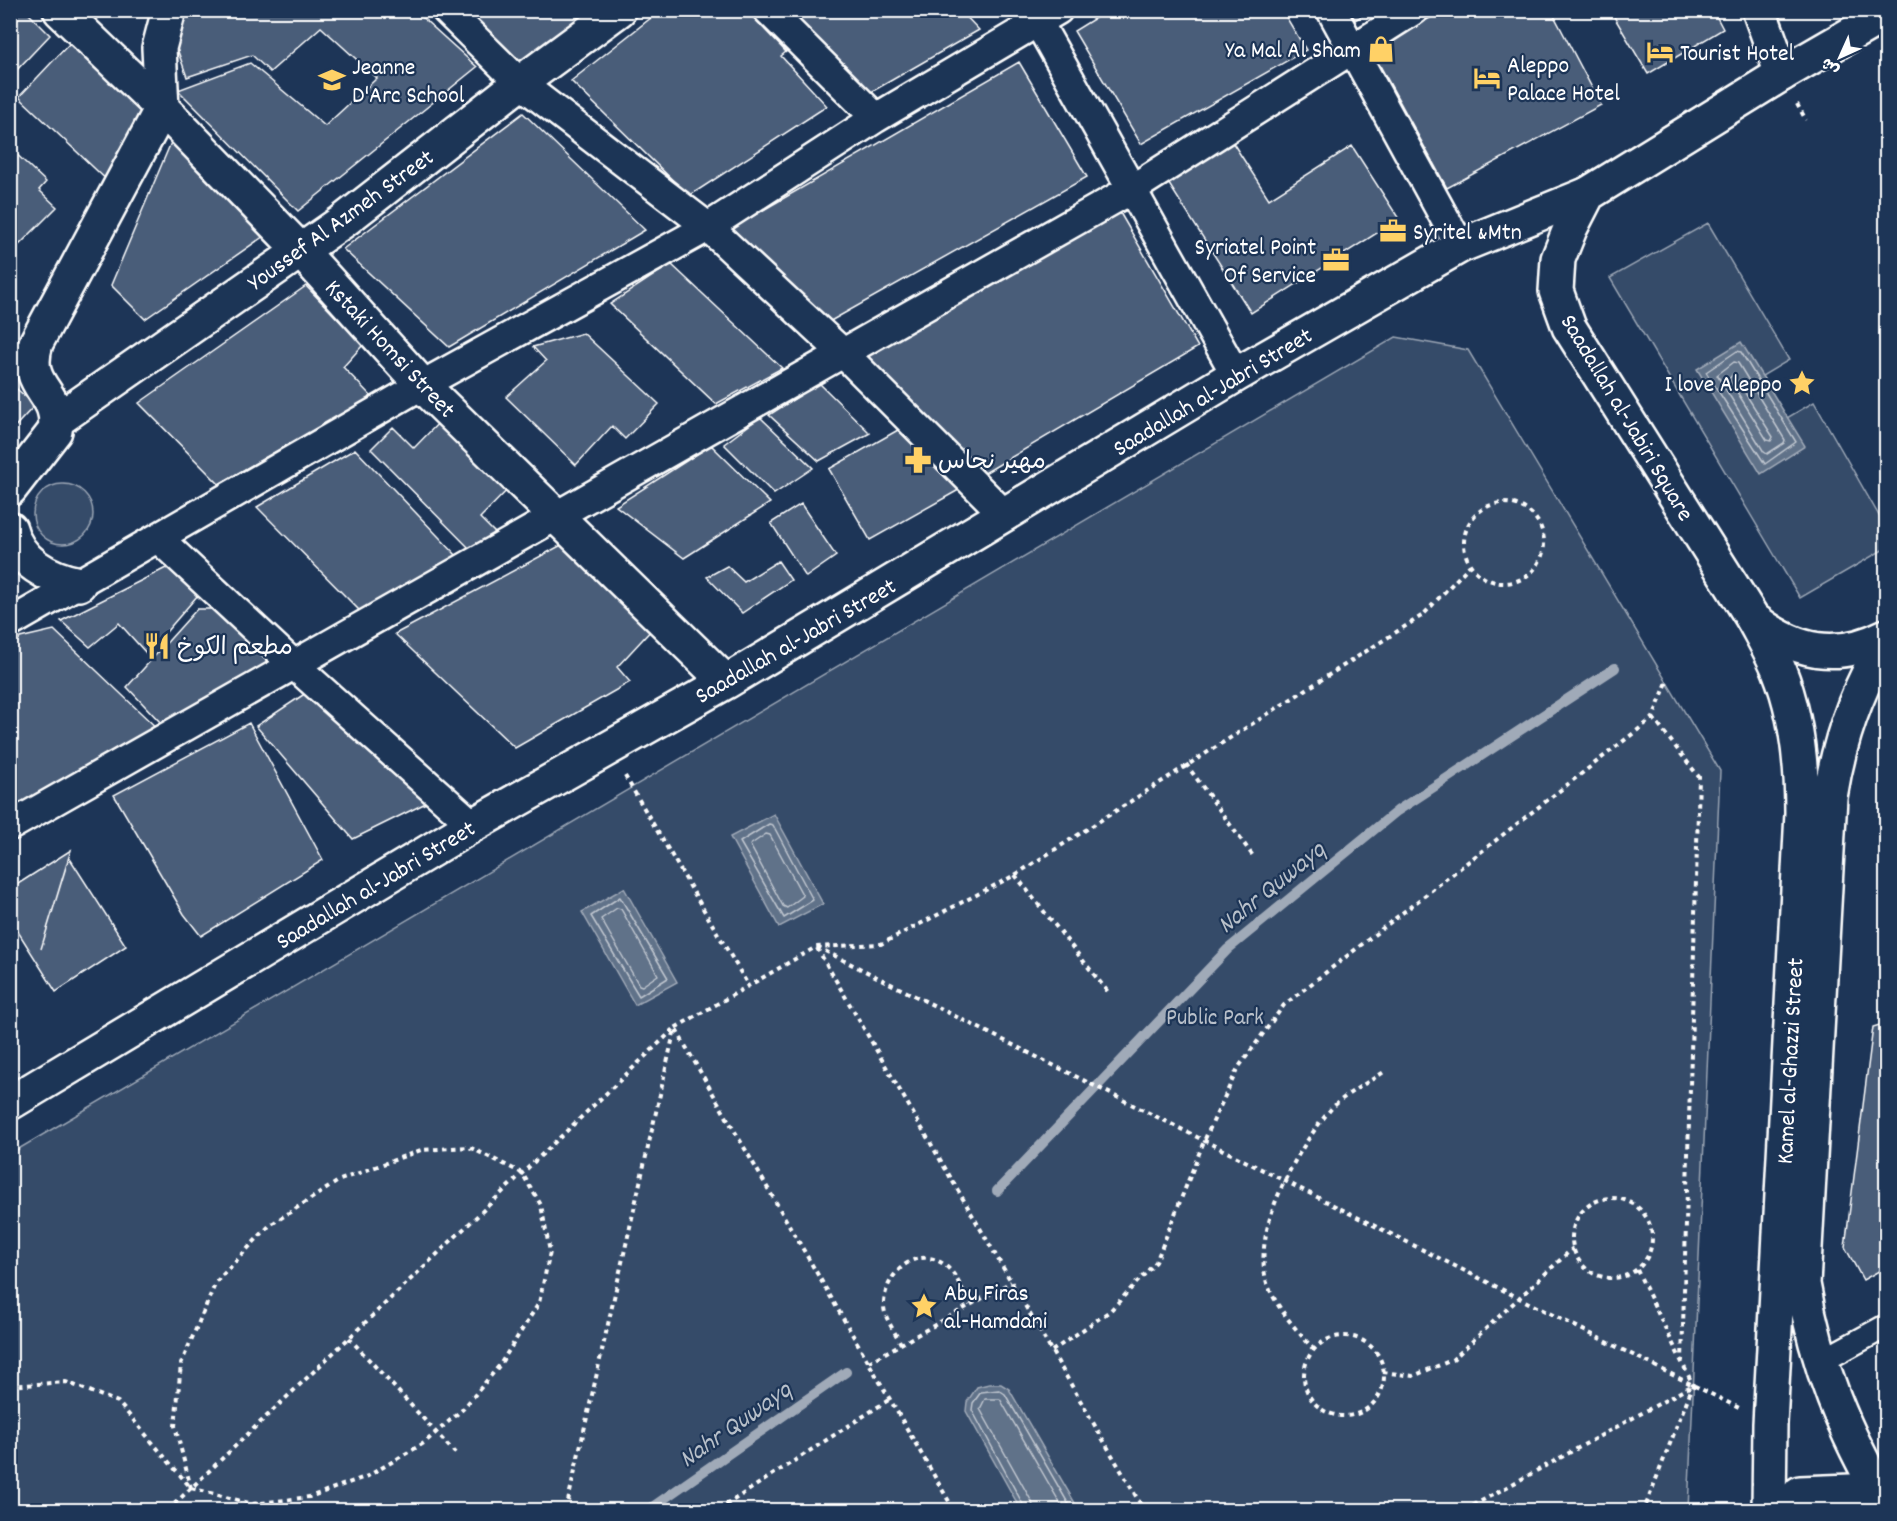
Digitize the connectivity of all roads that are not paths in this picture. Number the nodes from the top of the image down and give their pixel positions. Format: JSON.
{"nodes":[{"id":1,"x":60,"y":10,"type":"edge"},
{"id":2,"x":169,"y":10,"type":"edge"},
{"id":3,"x":446,"y":10,"type":"edge"},
{"id":4,"x":619,"y":10,"type":"edge"},
{"id":5,"x":768,"y":10,"type":"edge"},
{"id":6,"x":1331,"y":10,"type":"edge"},
{"id":7,"x":1413,"y":10,"type":"edge"},
{"id":8,"x":1760,"y":10,"type":"edge"},
{"id":9,"x":1040,"y":14,"type":"edge"},
{"id":10,"x":1887,"y":14,"type":"edge"},
{"id":11,"x":1354,"y":48,"type":"junction"},
{"id":12,"x":1782,"y":74,"type":"junction"},
{"id":13,"x":520,"y":83,"type":"junction"},
{"id":14,"x":162,"y":108,"type":"junction"},
{"id":15,"x":876,"y":118,"type":"junction"},
{"id":16,"x":1132,"y":189,"type":"junction"},
{"id":17,"x":1588,"y":194,"type":"junction"},
{"id":18,"x":708,"y":226,"type":"junction"},
{"id":19,"x":1460,"y":246,"type":"junction"},
{"id":20,"x":301,"y":250,"type":"junction"},
{"id":21,"x":844,"y":354,"type":"junction"},
{"id":22,"x":21,"y":361,"type":"edge"},
{"id":23,"x":1236,"y":375,"type":"junction"},
{"id":24,"x":422,"y":385,"type":"junction"},
{"id":25,"x":56,"y":421,"type":"junction"},
{"id":26,"x":10,"y":489,"type":"edge"},
{"id":27,"x":556,"y":516,"type":"junction"},
{"id":28,"x":1006,"y":516,"type":"junction"},
{"id":29,"x":10,"y":529,"type":"edge"},
{"id":30,"x":159,"y":538,"type":"junction"},
{"id":31,"x":79,"y":584,"type":"junction"},
{"id":32,"x":1753,"y":620,"type":"junction"},
{"id":33,"x":10,"y":623,"type":"edge"},
{"id":34,"x":1887,"y":636,"type":"edge"},
{"id":35,"x":1887,"y":642,"type":"edge"},
{"id":36,"x":294,"y":665,"type":"junction"},
{"id":37,"x":726,"y":682,"type":"junction"},
{"id":38,"x":473,"y":825,"type":"junction"},
{"id":39,"x":10,"y":826,"type":"edge"},
{"id":40,"x":12,"y":1098,"type":"edge"},
{"id":41,"x":1887,"y":1326,"type":"edge"},
{"id":42,"x":1820,"y":1362,"type":"junction"},
{"id":43,"x":1886,"y":1504,"type":"edge"},
{"id":44,"x":1769,"y":1510,"type":"edge"},
{"id":45,"x":1788,"y":1510,"type":"edge"}],
"edges":[{"from":1,"to":14,"type":"main road","name":"Kstaki Homsi Street"},
{"from":2,"to":14,"type":"main road"},
{"from":3,"to":13,"type":"street"},
{"from":4,"to":13,"type":"main road","name":"Youssef Al Azmeh Street"},
{"from":5,"to":15,"type":"street"},
{"from":6,"to":11,"type":"street"},
{"from":7,"to":11,"type":"street"},
{"from":8,"to":12,"type":"main road"},
{"from":9,"to":15,"type":"street"},
{"from":9,"to":16,"type":"street"},
{"from":10,"to":12,"type":"main road"},
{"from":11,"to":16,"type":"street"},
{"from":11,"to":19,"type":"street"},
{"from":12,"to":17,"type":"main road"},
{"from":13,"to":18,"type":"street"},
{"from":13,"to":20,"type":"main road","name":"Youssef Al Azmeh Street"},
{"from":14,"to":20,"type":"main road","name":"Kstaki Homsi Street"},
{"from":14,"to":22,"type":"main road"},
{"from":15,"to":18,"type":"street"},
{"from":16,"to":21,"type":"street"},
{"from":16,"to":23,"type":"street"},
{"from":17,"to":19,"type":"main road","name":"Saadallah al-Jabri Street"},
{"from":17,"to":32,"type":"main road","name":"Saadallah al-Jabiri Square"},
{"from":18,"to":21,"type":"street"},
{"from":18,"to":24,"type":"street"},
{"from":19,"to":23,"type":"main road","name":"Saadallah al-Jabri Street"},
{"from":20,"to":24,"type":"main road","name":"Kstaki Homsi Street"},
{"from":20,"to":25,"type":"main road","name":"Youssef Al Azmeh Street"},
{"from":21,"to":27,"type":"street"},
{"from":21,"to":28,"type":"street"},
{"from":22,"to":25,"type":"main road"},
{"from":23,"to":28,"type":"main road","name":"Saadallah al-Jabri Street"},
{"from":24,"to":27,"type":"main road","name":"Kstaki Homsi Street"},
{"from":24,"to":30,"type":"street"},
{"from":25,"to":26,"type":"main road"},
{"from":27,"to":36,"type":"street"},
{"from":27,"to":37,"type":"main road","name":"Kstaki Homsi Street"},
{"from":28,"to":37,"type":"main road","name":"Saadallah al-Jabri Street"},
{"from":29,"to":31,"type":"main road"},
{"from":30,"to":31,"type":"street"},
{"from":30,"to":36,"type":"street"},
{"from":31,"to":33,"type":"street"},
{"from":32,"to":34,"type":"main road","name":"Saadallah al-Jabiri Square"},
{"from":32,"to":44,"type":"main road","name":"Kamel al-Ghazzi Street"},
{"from":35,"to":42,"type":"main road","name":"Kamel al-Ghazzi Street"},
{"from":36,"to":38,"type":"street"},
{"from":36,"to":39,"type":"street"},
{"from":37,"to":38,"type":"main road","name":"Saadallah al-Jabri Street"},
{"from":38,"to":40,"type":"main road","name":"Saadallah al-Jabri Street"},
{"from":41,"to":42,"type":"street"},
{"from":42,"to":43,"type":"main road","name":"Kamel al-Ghazzi Street"},
{"from":43,"to":45,"type":"main road"}]}
